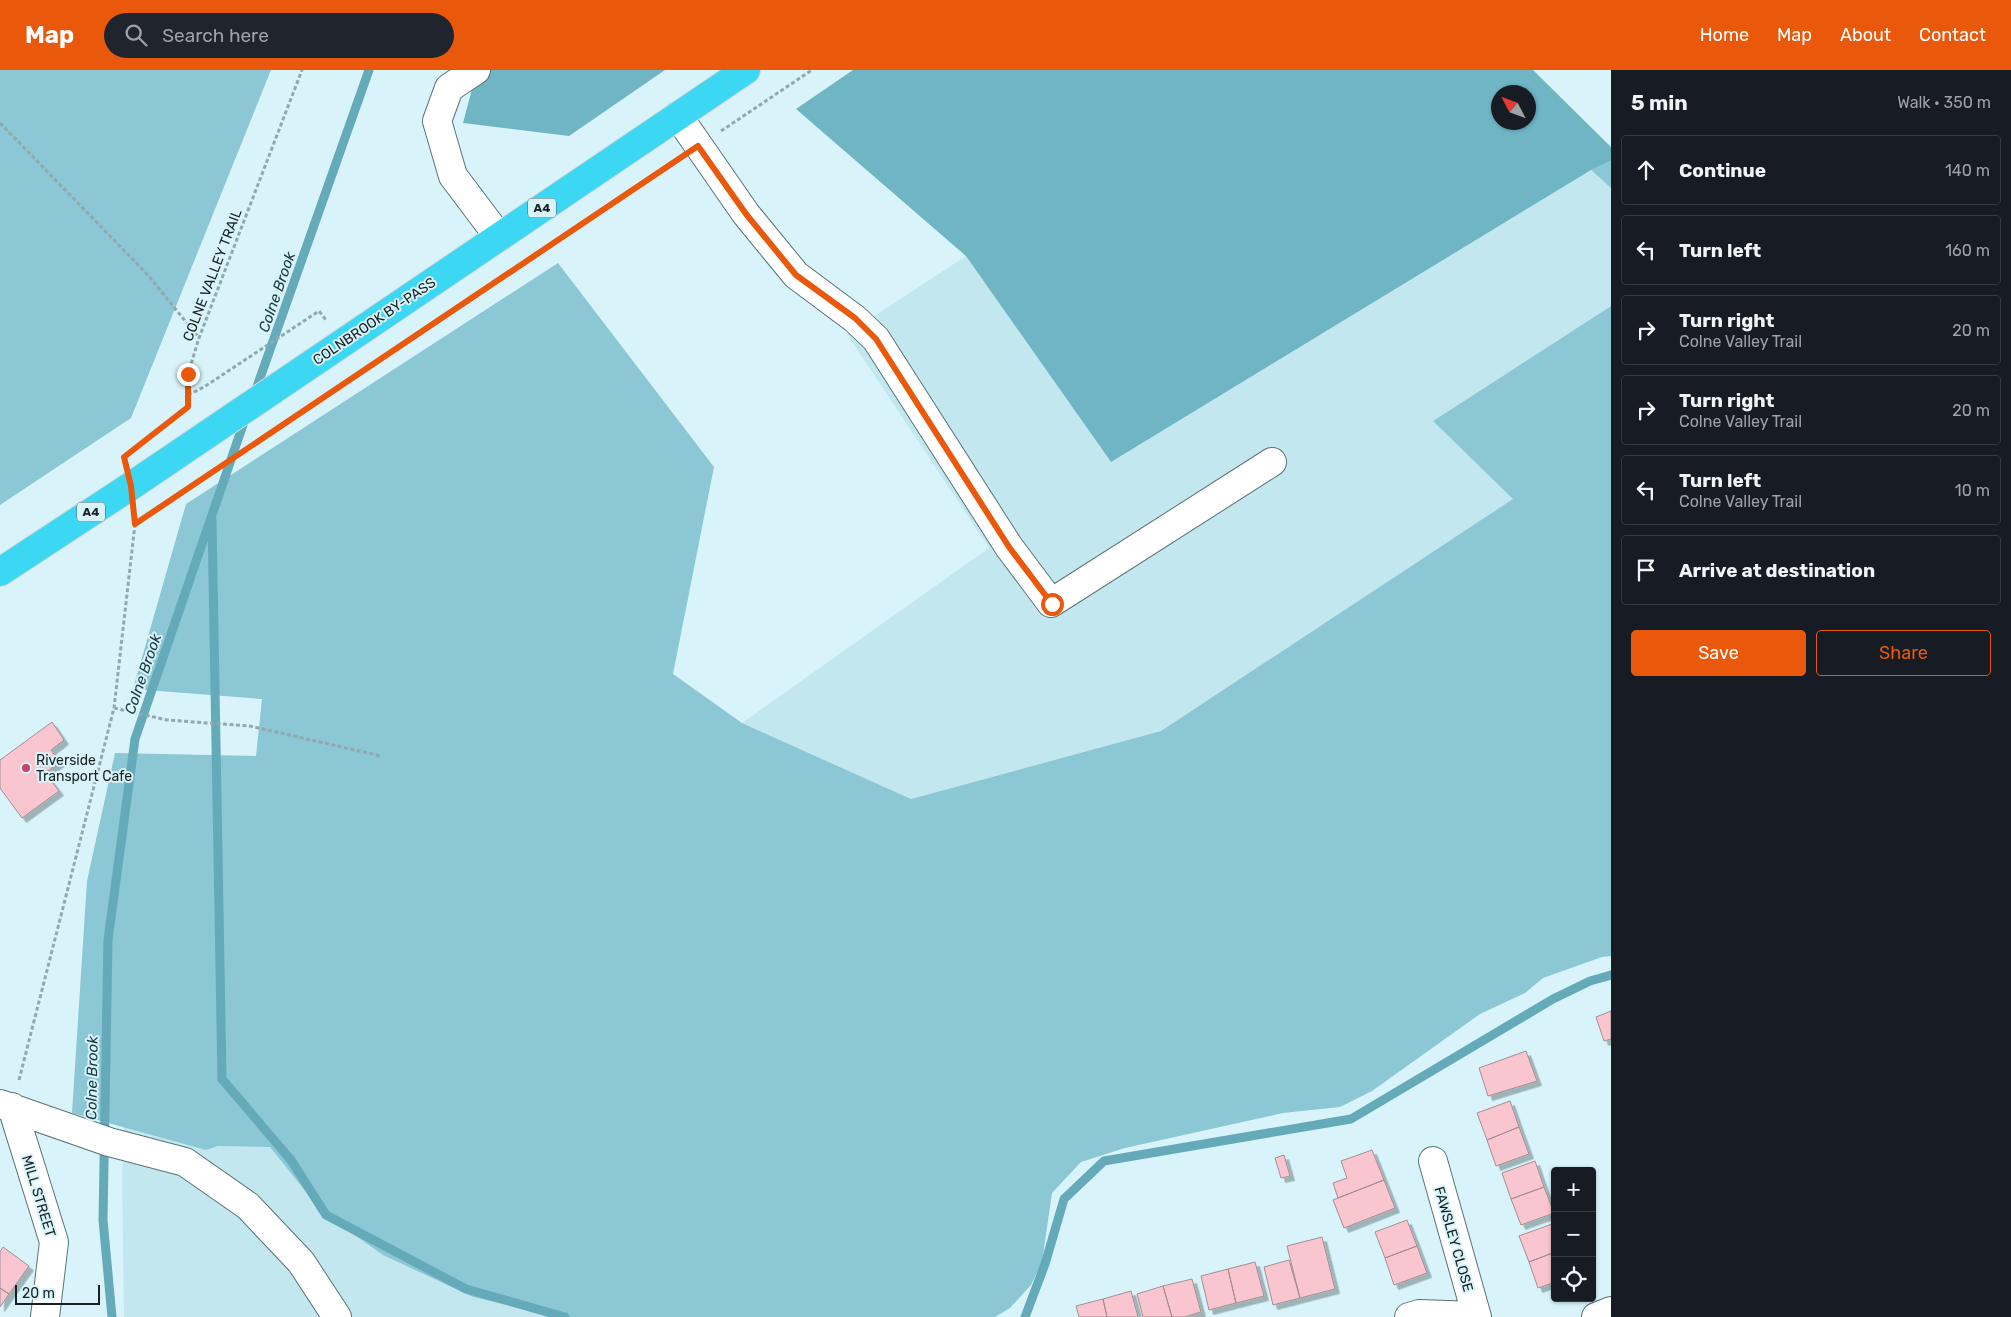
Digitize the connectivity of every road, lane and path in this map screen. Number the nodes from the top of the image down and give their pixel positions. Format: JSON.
{"nodes":[{"id":1,"x":302,"y":70,"type":"edge"},
{"id":2,"x":476,"y":70,"type":"edge"},
{"id":3,"x":746,"y":70,"type":"edge"},
{"id":4,"x":812,"y":70,"type":"edge"},
{"id":5,"x":678,"y":116,"type":"junction"},
{"id":6,"x":0,"y":123,"type":"edge"},
{"id":7,"x":698,"y":146,"type":"junction"},
{"id":8,"x":499,"y":237,"type":"junction"},
{"id":9,"x":319,"y":311,"type":"dead end"},
{"id":10,"x":199,"y":338,"type":"junction"},
{"id":11,"x":188,"y":395,"type":"junction"},
{"id":12,"x":152,"y":435,"type":"dead end"},
{"id":13,"x":1272,"y":462,"type":"dead end"},
{"id":14,"x":131,"y":486,"type":"junction"},
{"id":15,"x":135,"y":524,"type":"junction"},
{"id":16,"x":0,"y":572,"type":"edge"},
{"id":17,"x":114,"y":708,"type":"junction"},
{"id":18,"x":381,"y":756,"type":"dead end"},
{"id":19,"x":6,"y":1105,"type":"edge"},
{"id":20,"x":1433,"y":1161,"type":"dead end"},
{"id":21,"x":1611,"y":1311,"type":"edge"},
{"id":22,"x":45,"y":1317,"type":"edge"},
{"id":23,"x":337,"y":1317,"type":"edge"},
{"id":24,"x":1409,"y":1317,"type":"edge"},
{"id":25,"x":1476,"y":1317,"type":"edge"},
{"id":26,"x":1596,"y":1317,"type":"edge"}],
"edges":[{"from":1,"to":10,"type":"path","name":"COLNE VALLEY TRAIL"},
{"from":2,"to":8,"type":"street"},
{"from":3,"to":5,"type":"highway","name":"COLNBROOK BY-PASS","number":"A4"},
{"from":4,"to":7,"type":"path"},
{"from":5,"to":7,"type":"street"},
{"from":5,"to":8,"type":"highway","name":"COLNBROOK BY-PASS","number":"A4"},
{"from":6,"to":10,"type":"path"},
{"from":7,"to":13,"type":"street"},
{"from":7,"to":15,"type":"path"},
{"from":8,"to":14,"type":"highway","name":"COLNBROOK BY-PASS","number":"A4"},
{"from":9,"to":11,"type":"path"},
{"from":10,"to":11,"type":"path","name":"COLNE VALLEY TRAIL"},
{"from":11,"to":12,"type":"path","name":"COLNE VALLEY TRAIL"},
{"from":14,"to":15,"type":"path"},
{"from":14,"to":16,"type":"highway","name":"COLNBROOK BY-PASS","number":"A4"},
{"from":15,"to":17,"type":"path"},
{"from":17,"to":18,"type":"path"},
{"from":17,"to":19,"type":"path"},
{"from":19,"to":22,"type":"street","name":"MILL STREET"},
{"from":19,"to":23,"type":"street"},
{"from":20,"to":25,"type":"street","name":"FAWSLEY CLOSE"},
{"from":21,"to":26,"type":"street"},
{"from":24,"to":25,"type":"street"}]}
